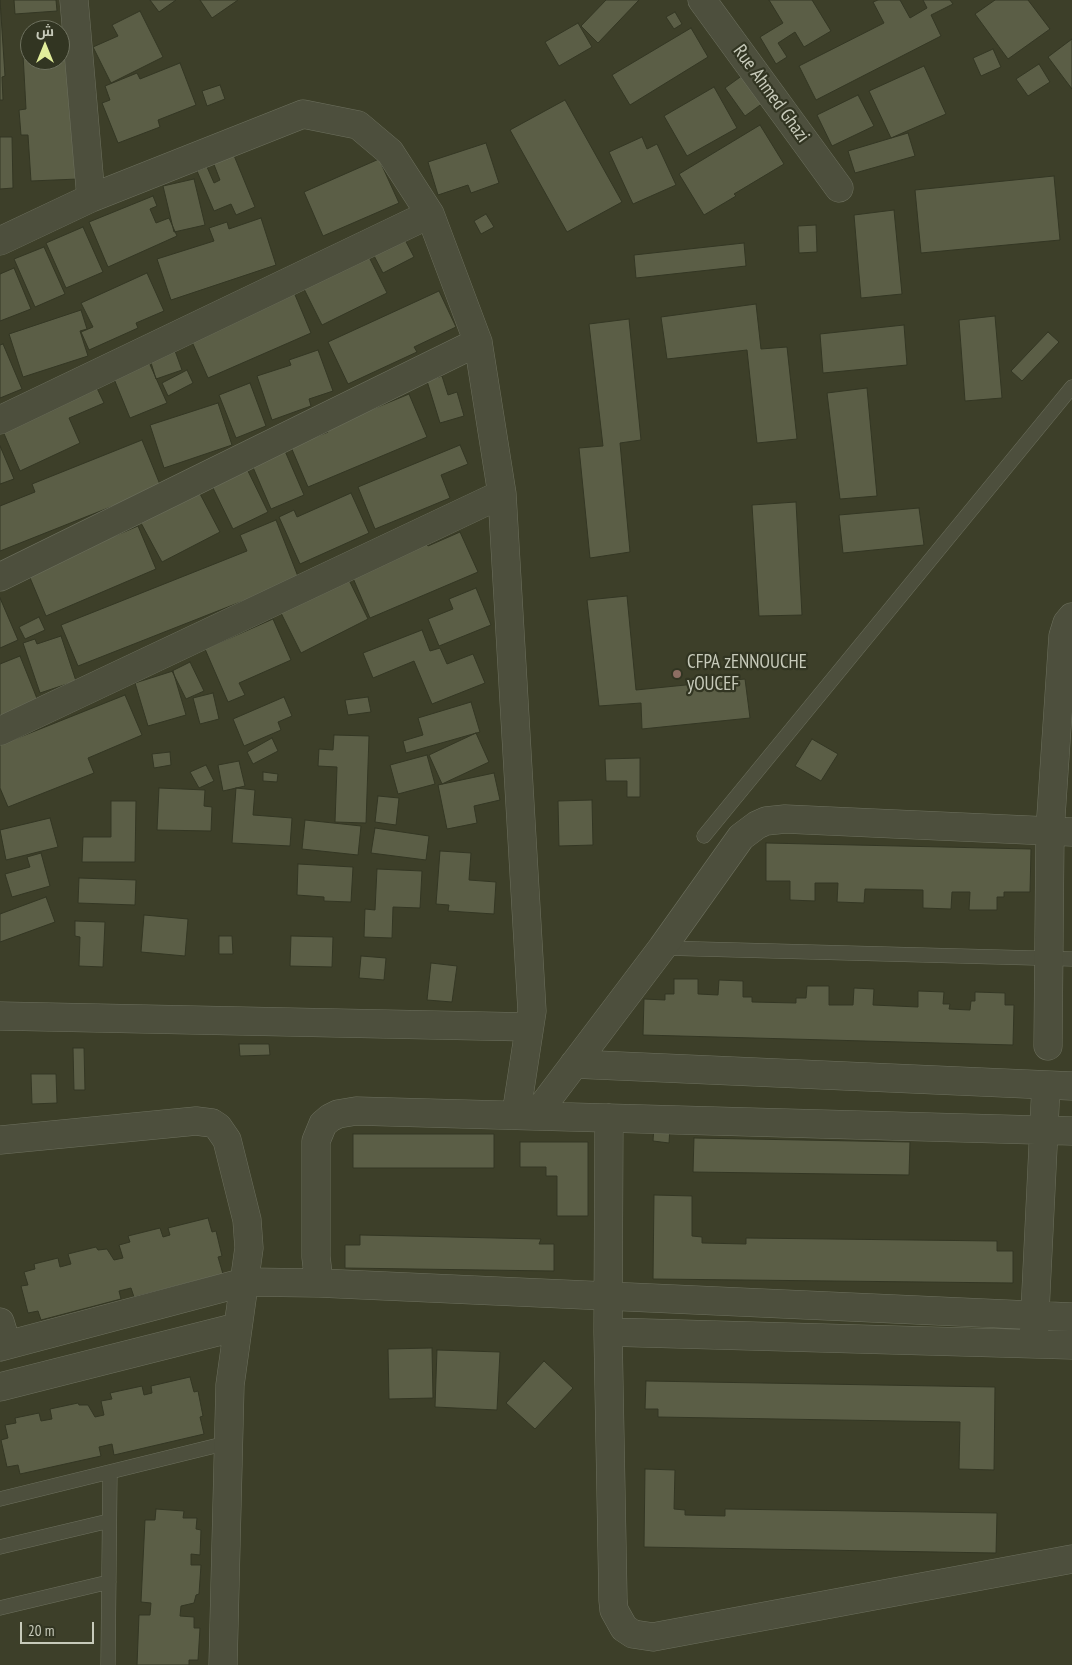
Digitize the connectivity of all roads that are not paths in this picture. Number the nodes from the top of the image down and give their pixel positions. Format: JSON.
{"nodes":[{"id":1,"x":702,"y":0,"type":"edge"},
{"id":2,"x":80,"y":4,"type":"edge"},
{"id":3,"x":839,"y":188,"type":"dead end"},
{"id":4,"x":91,"y":198,"type":"junction"},
{"id":5,"x":430,"y":214,"type":"junction"},
{"id":6,"x":0,"y":241,"type":"edge"},
{"id":7,"x":478,"y":342,"type":"junction"},
{"id":8,"x":1072,"y":387,"type":"edge"},
{"id":9,"x":0,"y":420,"type":"edge"},
{"id":10,"x":502,"y":494,"type":"junction"},
{"id":11,"x":0,"y":577,"type":"edge"},
{"id":12,"x":1072,"y":617,"type":"edge"},
{"id":13,"x":1065,"y":718,"type":"edge"},
{"id":14,"x":0,"y":731,"type":"edge"},
{"id":15,"x":1061,"y":831,"type":"edge"},
{"id":16,"x":704,"y":836,"type":"dead end"},
{"id":17,"x":662,"y":948,"type":"junction"},
{"id":18,"x":1059,"y":958,"type":"edge"},
{"id":19,"x":0,"y":1016,"type":"edge"},
{"id":20,"x":529,"y":1027,"type":"junction"},
{"id":21,"x":1048,"y":1046,"type":"dead end"},
{"id":22,"x":574,"y":1064,"type":"junction"},
{"id":23,"x":1059,"y":1086,"type":"edge"},
{"id":24,"x":525,"y":1116,"type":"junction"},
{"id":25,"x":609,"y":1118,"type":"junction"},
{"id":26,"x":1042,"y":1130,"type":"junction"},
{"id":27,"x":1072,"y":1131,"type":"edge"},
{"id":28,"x":0,"y":1140,"type":"edge"},
{"id":29,"x":245,"y":1282,"type":"junction"},
{"id":30,"x":319,"y":1283,"type":"junction"},
{"id":31,"x":609,"y":1295,"type":"junction"},
{"id":32,"x":1035,"y":1316,"type":"junction"},
{"id":33,"x":1072,"y":1317,"type":"edge"},
{"id":34,"x":237,"y":1326,"type":"junction"},
{"id":35,"x":608,"y":1332,"type":"junction"},
{"id":36,"x":2,"y":1338,"type":"edge"},
{"id":37,"x":1034,"y":1344,"type":"junction"},
{"id":38,"x":1072,"y":1345,"type":"edge"},
{"id":39,"x":0,"y":1386,"type":"edge"},
{"id":40,"x":227,"y":1443,"type":"junction"},
{"id":41,"x":110,"y":1472,"type":"junction"},
{"id":42,"x":0,"y":1499,"type":"edge"},
{"id":43,"x":109,"y":1521,"type":"junction"},
{"id":44,"x":0,"y":1547,"type":"edge"},
{"id":45,"x":1072,"y":1559,"type":"edge"},
{"id":46,"x":109,"y":1582,"type":"junction"},
{"id":47,"x":0,"y":1608,"type":"edge"},
{"id":48,"x":108,"y":1665,"type":"edge"},
{"id":49,"x":223,"y":1665,"type":"edge"}],
"edges":[{"from":1,"to":3,"type":"street","name":"Rue Ahmed Ghazi"},
{"from":2,"to":4,"type":"street"},
{"from":4,"to":5,"type":"street"},
{"from":4,"to":6,"type":"street"},
{"from":5,"to":7,"type":"street"},
{"from":5,"to":9,"type":"street"},
{"from":7,"to":10,"type":"street"},
{"from":7,"to":11,"type":"street"},
{"from":8,"to":16,"type":"lane"},
{"from":10,"to":14,"type":"street"},
{"from":10,"to":20,"type":"street"},
{"from":12,"to":13,"type":"street"},
{"from":13,"to":15,"type":"street"},
{"from":15,"to":17,"type":"street"},
{"from":15,"to":18,"type":"street"},
{"from":17,"to":18,"type":"lane"},
{"from":17,"to":22,"type":"street"},
{"from":18,"to":21,"type":"street"},
{"from":19,"to":20,"type":"street"},
{"from":20,"to":24,"type":"street"},
{"from":22,"to":23,"type":"street"},
{"from":22,"to":24,"type":"street"},
{"from":23,"to":26,"type":"street"},
{"from":24,"to":25,"type":"street"},
{"from":24,"to":30,"type":"street"},
{"from":25,"to":26,"type":"street"},
{"from":25,"to":31,"type":"street"},
{"from":26,"to":27,"type":"street"},
{"from":26,"to":32,"type":"street"},
{"from":28,"to":29,"type":"street"},
{"from":29,"to":30,"type":"street"},
{"from":29,"to":34,"type":"street"},
{"from":29,"to":36,"type":"street"},
{"from":30,"to":31,"type":"street"},
{"from":31,"to":32,"type":"street"},
{"from":31,"to":35,"type":"street"},
{"from":32,"to":33,"type":"street"},
{"from":32,"to":37,"type":"street"},
{"from":34,"to":39,"type":"street"},
{"from":34,"to":40,"type":"street"},
{"from":35,"to":37,"type":"street"},
{"from":35,"to":45,"type":"street"},
{"from":37,"to":38,"type":"street"},
{"from":40,"to":41,"type":"lane"},
{"from":40,"to":49,"type":"street"},
{"from":41,"to":42,"type":"lane"},
{"from":41,"to":43,"type":"lane"},
{"from":43,"to":44,"type":"lane"},
{"from":43,"to":46,"type":"lane"},
{"from":46,"to":47,"type":"lane"},
{"from":46,"to":48,"type":"lane"}]}
